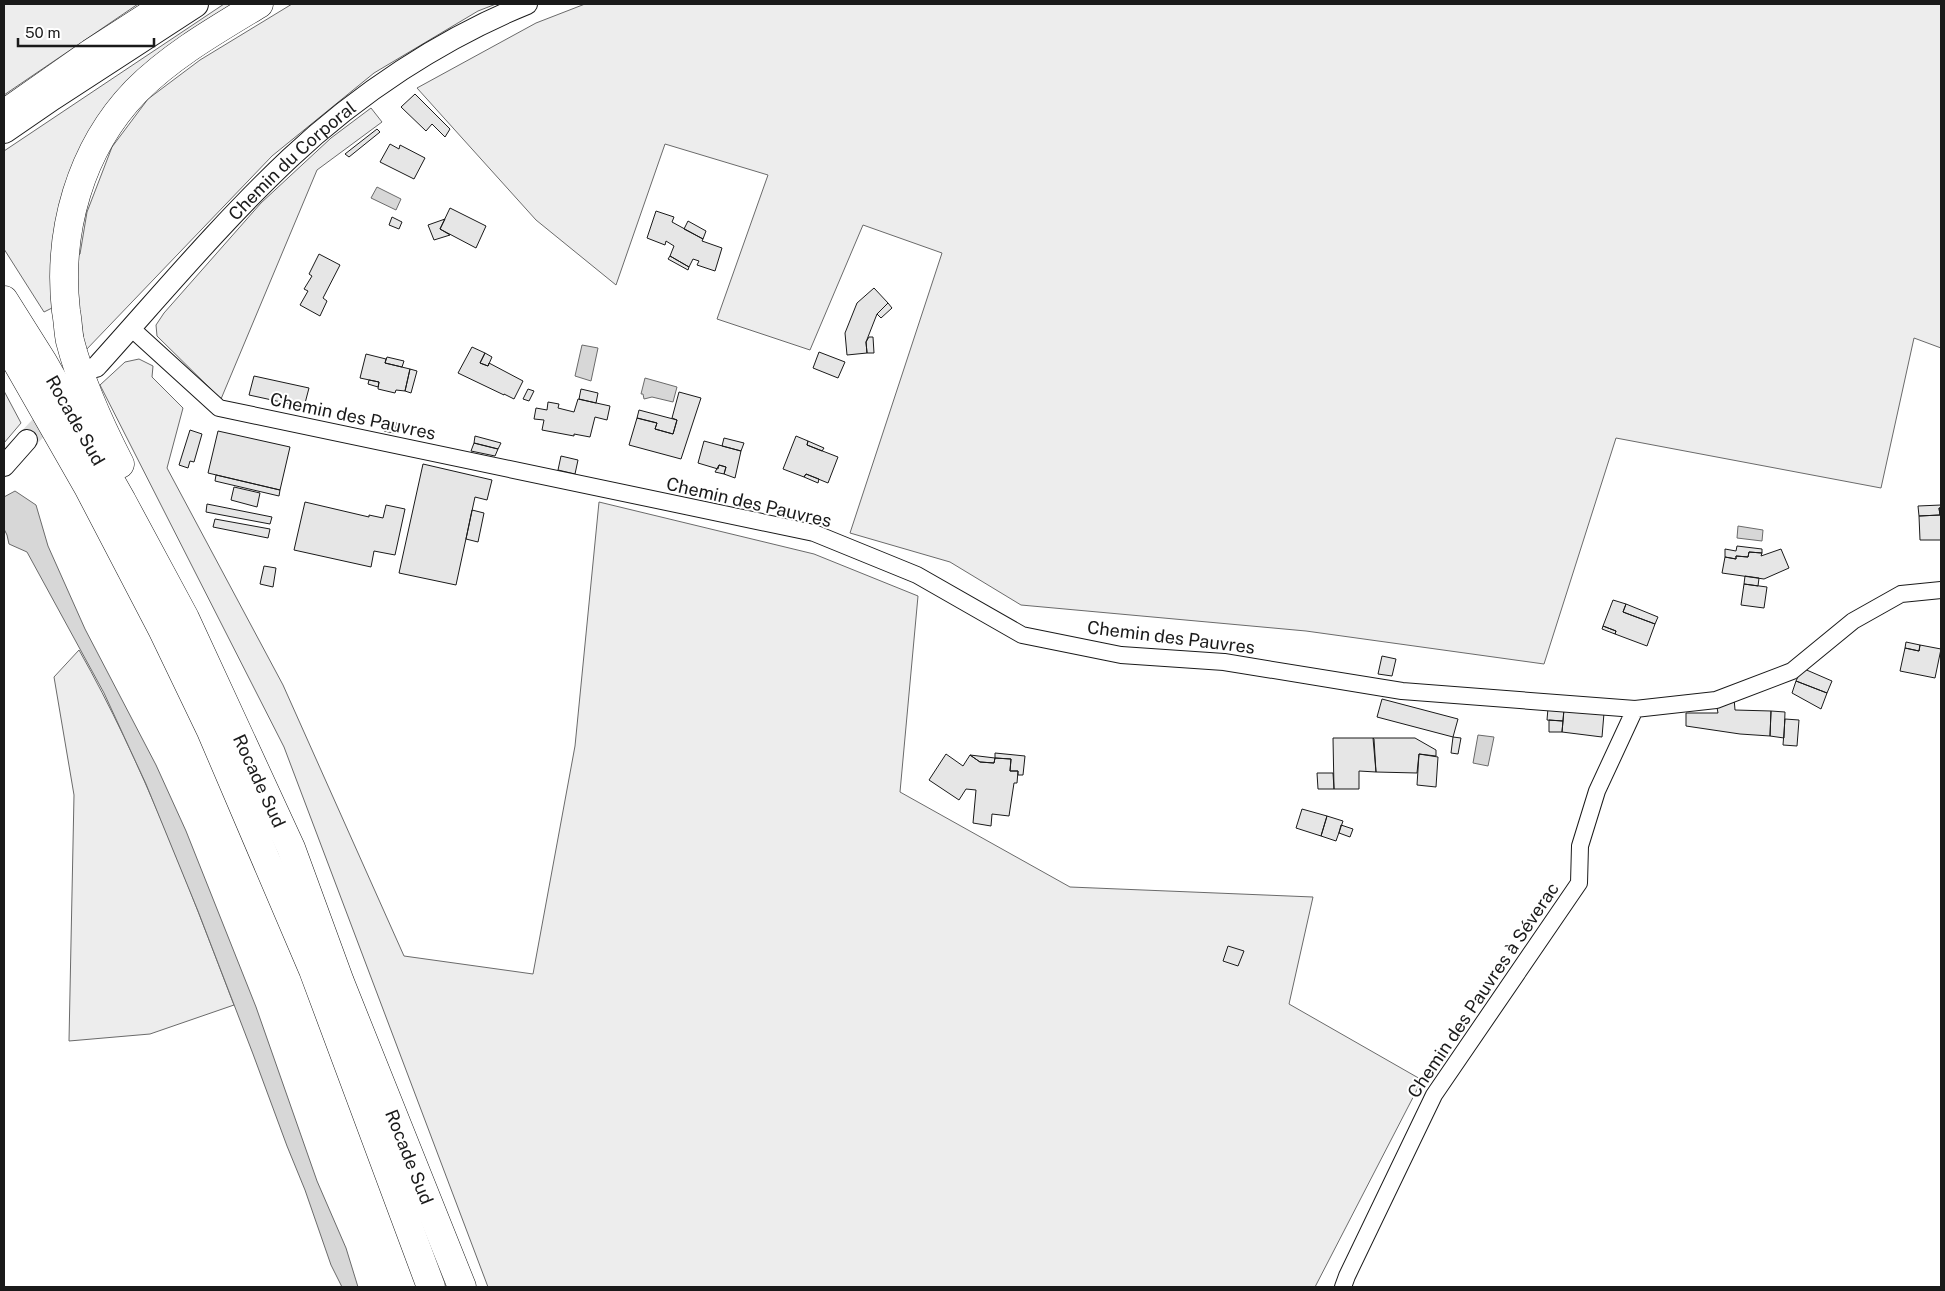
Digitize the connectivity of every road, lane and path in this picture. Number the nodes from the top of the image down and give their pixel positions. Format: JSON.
{"nodes":[{"id":1,"x":167,"y":4,"type":"edge"},
{"id":2,"x":195,"y":4,"type":"edge"},
{"id":3,"x":259,"y":4,"type":"edge"},
{"id":4,"x":527,"y":4,"type":"edge"},
{"id":5,"x":4,"y":114,"type":"edge"},
{"id":6,"x":4,"y":130,"type":"edge"},
{"id":7,"x":4,"y":300,"type":"edge"},
{"id":8,"x":131,"y":328,"type":"junction"},
{"id":9,"x":4,"y":340,"type":"edge"},
{"id":10,"x":4,"y":345,"type":"edge"},
{"id":11,"x":20,"y":367,"type":"junction"},
{"id":12,"x":96,"y":367,"type":"dead end"},
{"id":13,"x":26,"y":440,"type":"tunnel mouth"},
{"id":14,"x":4,"y":466,"type":"edge"},
{"id":15,"x":1941,"y":590,"type":"edge"},
{"id":16,"x":185,"y":618,"type":"junction"},
{"id":17,"x":1635,"y":709,"type":"junction"},
{"id":18,"x":431,"y":1287,"type":"edge"},
{"id":19,"x":462,"y":1287,"type":"edge"},
{"id":20,"x":1343,"y":1287,"type":"edge"}],
"edges":[{"from":1,"to":5,"type":"highway"},
{"from":2,"to":6,"type":"main road"},
{"from":3,"to":16,"type":"highway"},
{"from":4,"to":8,"type":"street","name":"Chemin du Corporal"},
{"from":7,"to":16,"type":"highway","name":"Rocade Sud"},
{"from":8,"to":12,"type":"street","name":"Chemin du Corporal"},
{"from":8,"to":17,"type":"street","name":"Chemin des Pauvres"},
{"from":9,"to":11,"type":"highway","name":"Rocade Sud"},
{"from":10,"to":11,"type":"highway"},
{"from":11,"to":18,"type":"highway","name":"Rocade Sud"},
{"from":13,"to":14,"type":"street"},
{"from":15,"to":17,"type":"street","name":"Chemin des Pauvres"},
{"from":16,"to":19,"type":"highway","name":"Rocade Sud"},
{"from":17,"to":20,"type":"street","name":"Chemin des Pauvres à Séverac"}]}
